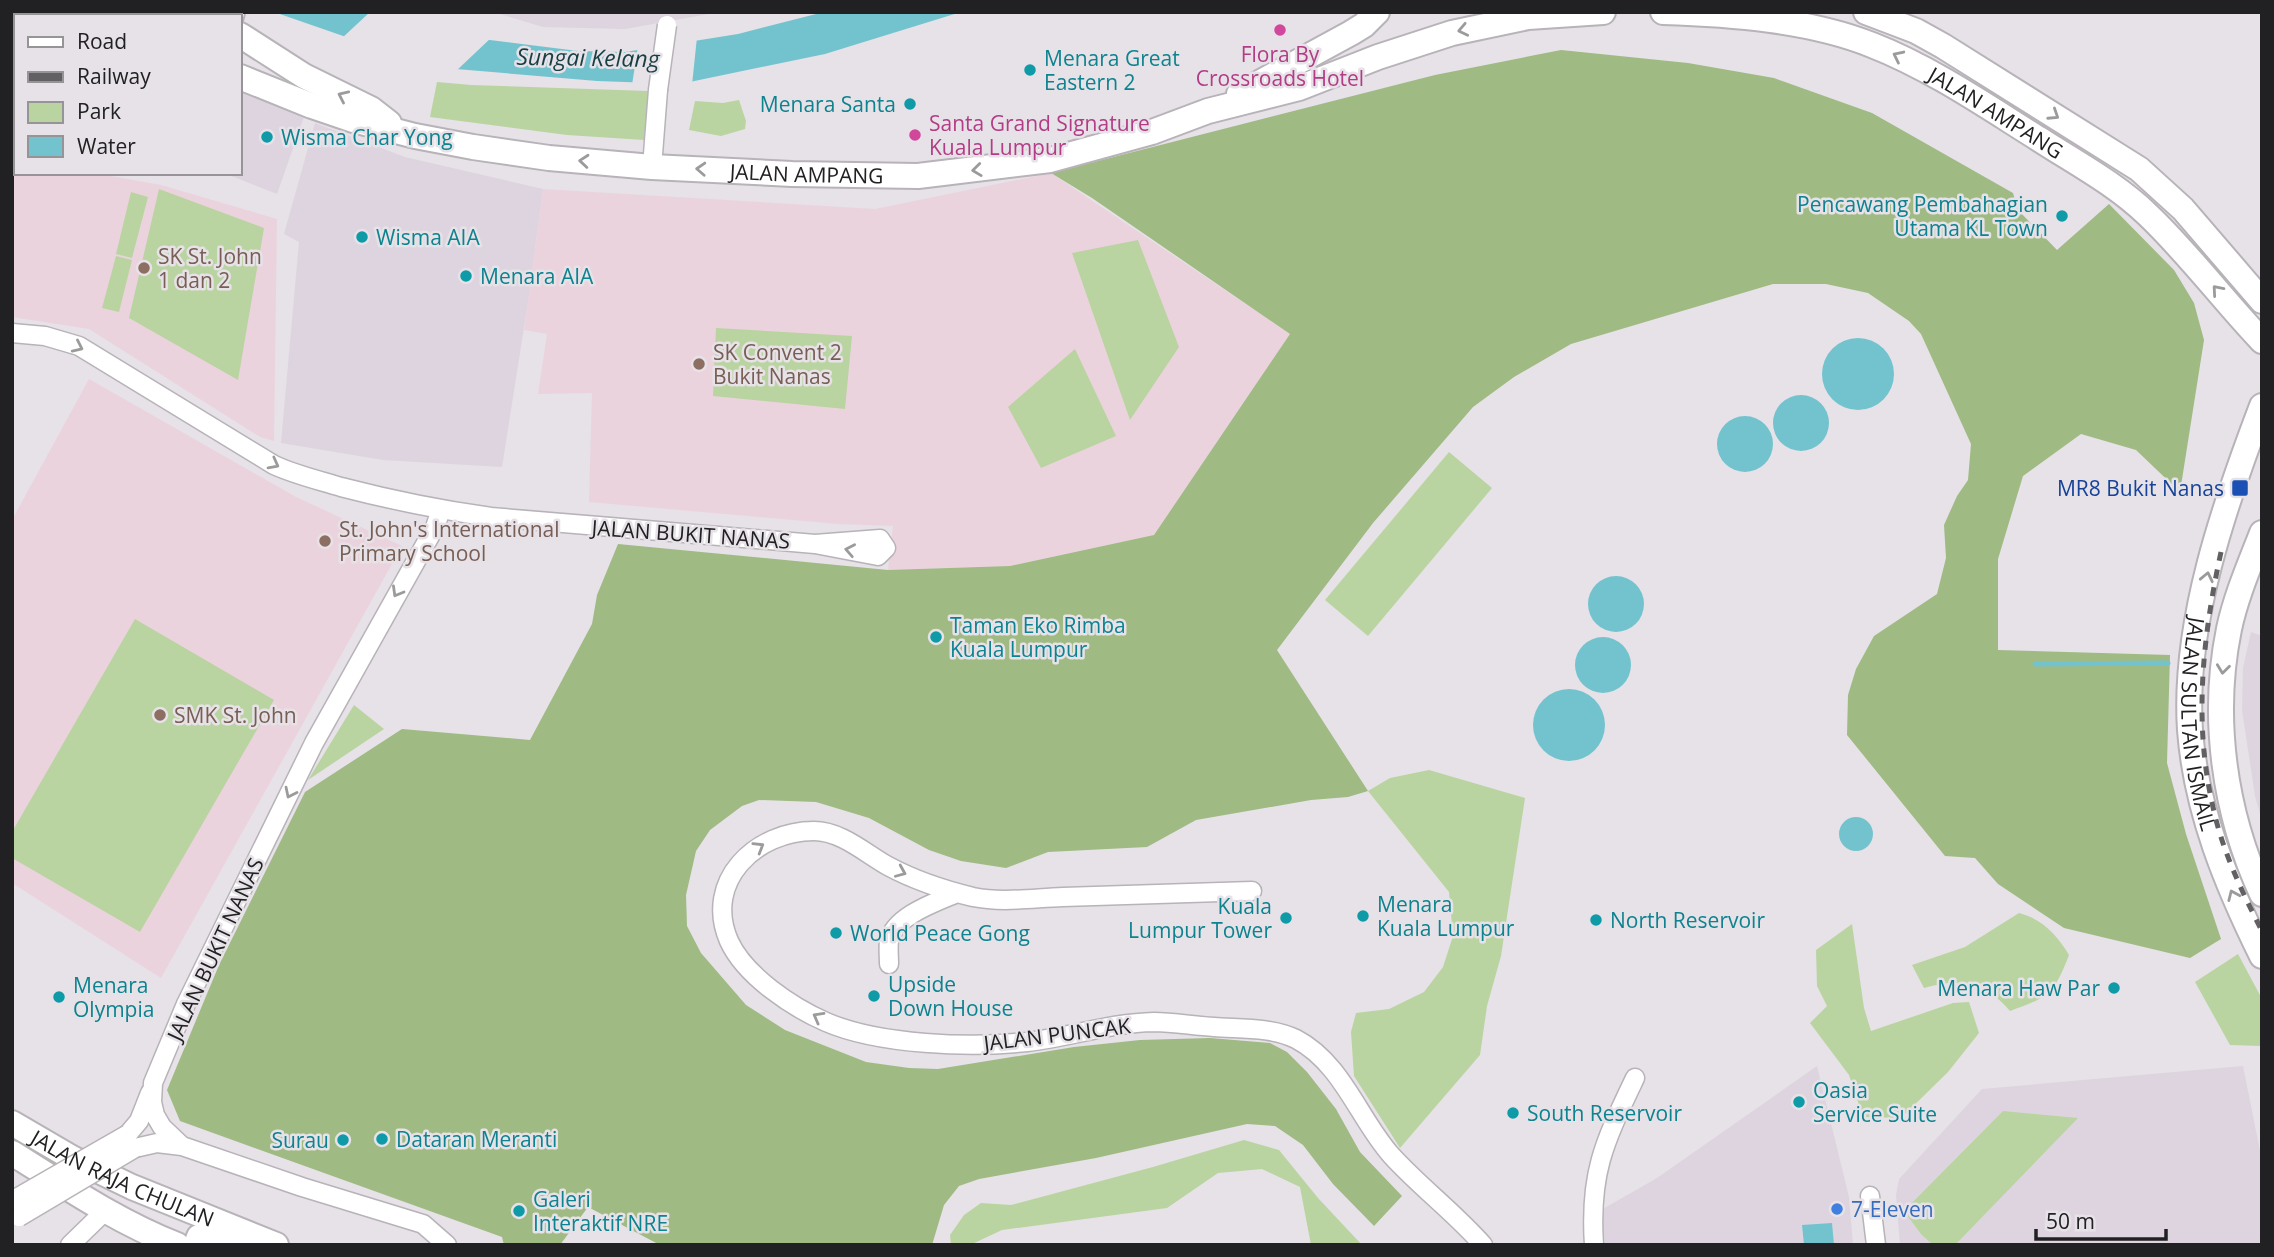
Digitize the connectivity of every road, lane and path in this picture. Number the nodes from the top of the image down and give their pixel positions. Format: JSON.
{"nodes":[{"id":1,"x":1377,"y":12,"type":"edge"},
{"id":2,"x":1603,"y":12,"type":"edge"},
{"id":3,"x":1663,"y":12,"type":"edge"},
{"id":4,"x":1866,"y":12,"type":"edge"},
{"id":5,"x":668,"y":19,"type":"edge"},
{"id":6,"x":242,"y":36,"type":"edge"},
{"id":7,"x":242,"y":77,"type":"edge"},
{"id":8,"x":1208,"y":111,"type":"junction"},
{"id":9,"x":401,"y":132,"type":"junction"},
{"id":10,"x":652,"y":167,"type":"junction"},
{"id":11,"x":2262,"y":301,"type":"edge"},
{"id":12,"x":12,"y":333,"type":"edge"},
{"id":13,"x":2262,"y":341,"type":"edge"},
{"id":14,"x":2262,"y":406,"type":"edge"},
{"id":15,"x":441,"y":510,"type":"junction"},
{"id":16,"x":2262,"y":533,"type":"edge"},
{"id":17,"x":815,"y":544,"type":"dead end"},
{"id":18,"x":1252,"y":891,"type":"dead end"},
{"id":19,"x":957,"y":893,"type":"junction"},
{"id":20,"x":2262,"y":894,"type":"edge"},
{"id":21,"x":2262,"y":957,"type":"edge"},
{"id":22,"x":889,"y":964,"type":"dead end"},
{"id":23,"x":1635,"y":1078,"type":"dead end"},
{"id":24,"x":153,"y":1083,"type":"junction"},
{"id":25,"x":12,"y":1123,"type":"edge"},
{"id":26,"x":132,"y":1141,"type":"junction"},
{"id":27,"x":183,"y":1146,"type":"junction"},
{"id":28,"x":12,"y":1153,"type":"edge"},
{"id":29,"x":132,"y":1187,"type":"junction"},
{"id":30,"x":1870,"y":1196,"type":"dead end"},
{"id":31,"x":14,"y":1209,"type":"edge"},
{"id":32,"x":106,"y":1210,"type":"junction"},
{"id":33,"x":439,"y":1242,"type":"edge"},
{"id":34,"x":70,"y":1245,"type":"edge"},
{"id":35,"x":177,"y":1245,"type":"edge"},
{"id":36,"x":194,"y":1245,"type":"edge"},
{"id":37,"x":268,"y":1245,"type":"edge"},
{"id":38,"x":276,"y":1245,"type":"edge"},
{"id":39,"x":1483,"y":1245,"type":"edge"},
{"id":40,"x":1594,"y":1245,"type":"edge"},
{"id":41,"x":1876,"y":1245,"type":"edge"}],
"edges":[{"from":1,"to":8,"type":"street","name":"JALAN AMPANG"},
{"from":2,"to":8,"type":"street","name":"JALAN AMPANG","one_way":true},
{"from":13,"to":3,"type":"street","name":"JALAN AMPANG","one_way":true},
{"from":4,"to":11,"type":"street","name":"JALAN AMPANG","one_way":true},
{"from":5,"to":10,"type":"street","bridge":true},
{"from":9,"to":6,"type":"street","name":"JALAN AMPANG","one_way":true},
{"from":7,"to":9,"type":"street","name":"JALAN AMPANG"},
{"from":8,"to":10,"type":"street","name":"JALAN AMPANG","one_way":true},
{"from":10,"to":9,"type":"street","name":"JALAN AMPANG","one_way":true},
{"from":12,"to":15,"type":"street","name":"JALAN BUKIT NANAS","one_way":true},
{"from":21,"to":14,"type":"street","name":"JALAN SULTAN ISMAIL","one_way":true},
{"from":15,"to":17,"type":"street","name":"JALAN BUKIT NANAS"},
{"from":15,"to":24,"type":"street","name":"JALAN BUKIT NANAS","one_way":true},
{"from":16,"to":20,"type":"street","name":"JALAN SULTAN ISMAIL","one_way":true},
{"from":18,"to":19,"type":"street","name":"JALAN PUNCAK"},
{"from":19,"to":22,"type":"street"},
{"from":39,"to":19,"type":"street","name":"JALAN PUNCAK","one_way":true},
{"from":23,"to":40,"type":"street"},
{"from":24,"to":26,"type":"street"},
{"from":24,"to":27,"type":"street","name":"JALAN BUKIT NANAS"},
{"from":25,"to":29,"type":"street","name":"JALAN RAJA CHULAN"},
{"from":26,"to":27,"type":"street"},
{"from":26,"to":31,"type":"street","bridge":true},
{"from":27,"to":33,"type":"street","name":"JALAN BUKIT NANAS"},
{"from":28,"to":32,"type":"street","name":"JALAN RAJA CHULAN"},
{"from":29,"to":36,"type":"street"},
{"from":29,"to":38,"type":"street","name":"JALAN RAJA CHULAN"},
{"from":30,"to":41,"type":"street"},
{"from":32,"to":34,"type":"street"},
{"from":32,"to":35,"type":"street","name":"JALAN RAJA CHULAN"},
{"from":36,"to":37,"type":"street"}]}
